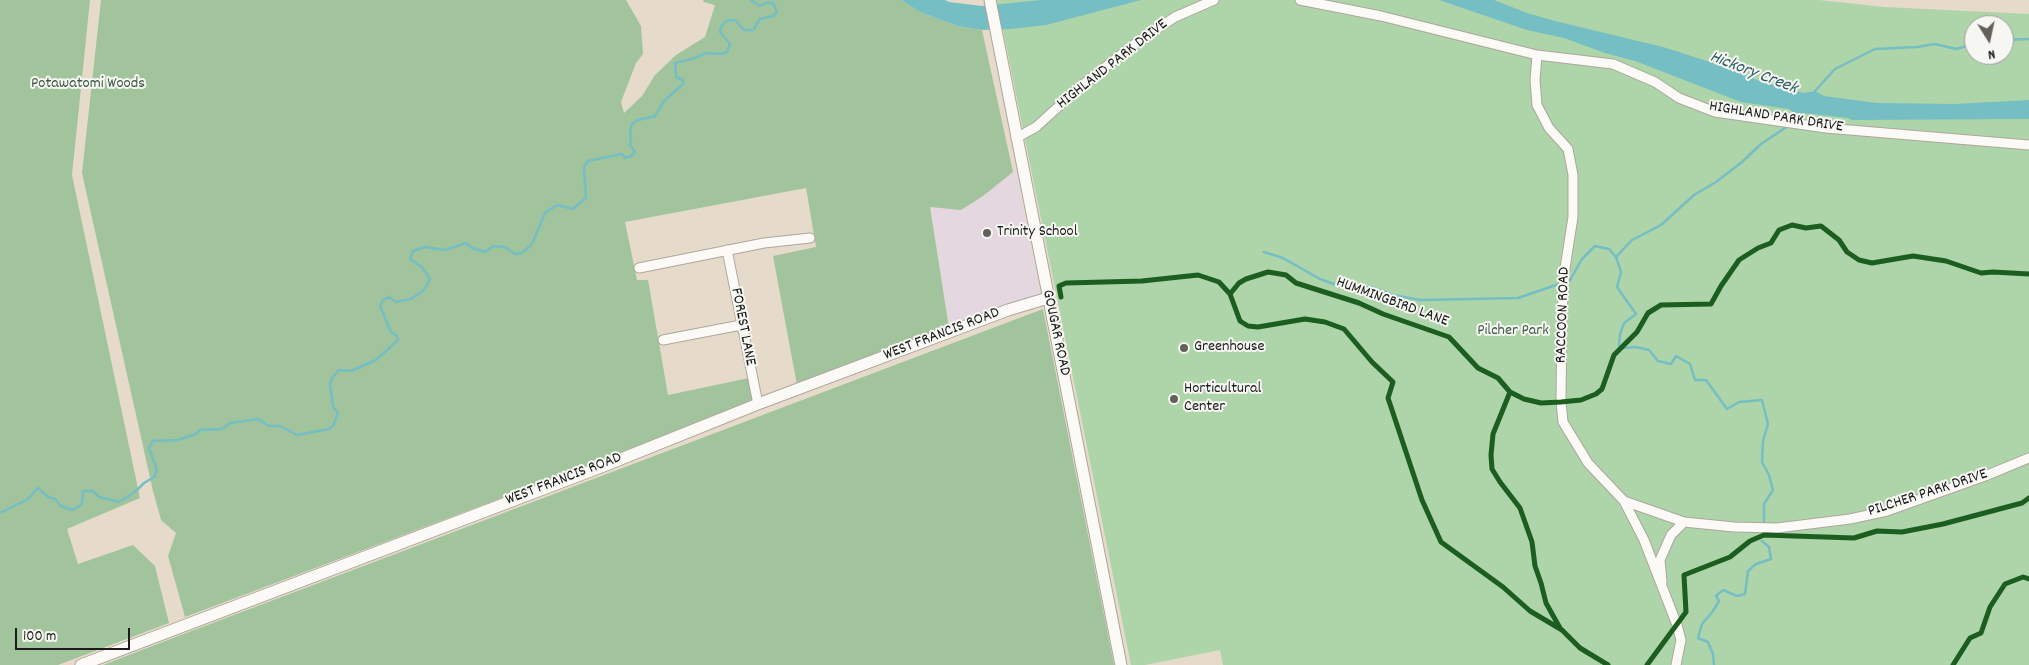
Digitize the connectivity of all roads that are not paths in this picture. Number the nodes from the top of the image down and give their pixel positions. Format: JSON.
{"nodes":[{"id":1,"x":990,"y":0,"type":"edge"},
{"id":2,"x":1214,"y":0,"type":"edge"},
{"id":3,"x":1300,"y":0,"type":"edge"},
{"id":4,"x":1538,"y":55,"type":"junction"},
{"id":5,"x":1016,"y":138,"type":"junction"},
{"id":6,"x":2029,"y":145,"type":"edge"},
{"id":7,"x":810,"y":238,"type":"dead end"},
{"id":8,"x":727,"y":250,"type":"junction"},
{"id":9,"x":639,"y":268,"type":"dead end"},
{"id":10,"x":1048,"y":298,"type":"junction"},
{"id":11,"x":741,"y":325,"type":"junction"},
{"id":12,"x":663,"y":340,"type":"dead end"},
{"id":13,"x":758,"y":404,"type":"junction"},
{"id":14,"x":2029,"y":458,"type":"edge"},
{"id":15,"x":1624,"y":502,"type":"junction"},
{"id":16,"x":1684,"y":522,"type":"junction"},
{"id":17,"x":1662,"y":582,"type":"junction"},
{"id":18,"x":81,"y":665,"type":"edge"},
{"id":19,"x":1121,"y":665,"type":"edge"},
{"id":20,"x":1676,"y":665,"type":"edge"}],
"edges":[{"from":1,"to":5,"type":"street","name":"GOUGAR ROAD"},
{"from":2,"to":5,"type":"street","name":"HIGHLAND PARK DRIVE"},
{"from":3,"to":4,"type":"street","name":"HIGHLAND PARK DRIVE"},
{"from":4,"to":6,"type":"street","name":"HIGHLAND PARK DRIVE"},
{"from":4,"to":15,"type":"street","name":"RACCOON ROAD"},
{"from":5,"to":10,"type":"street","name":"GOUGAR ROAD"},
{"from":7,"to":8,"type":"street"},
{"from":8,"to":9,"type":"street"},
{"from":8,"to":11,"type":"street","name":"FOREST LANE"},
{"from":10,"to":13,"type":"street","name":"WEST FRANCIS ROAD"},
{"from":10,"to":19,"type":"street","name":"GOUGAR ROAD"},
{"from":11,"to":12,"type":"street"},
{"from":11,"to":13,"type":"street","name":"FOREST LANE"},
{"from":13,"to":18,"type":"street","name":"WEST FRANCIS ROAD"},
{"from":14,"to":16,"type":"street","name":"PILCHER PARK DRIVE"},
{"from":15,"to":16,"type":"street","name":"RACCOON ROAD"},
{"from":15,"to":17,"type":"street"},
{"from":16,"to":17,"type":"street"},
{"from":17,"to":20,"type":"street"}]}
